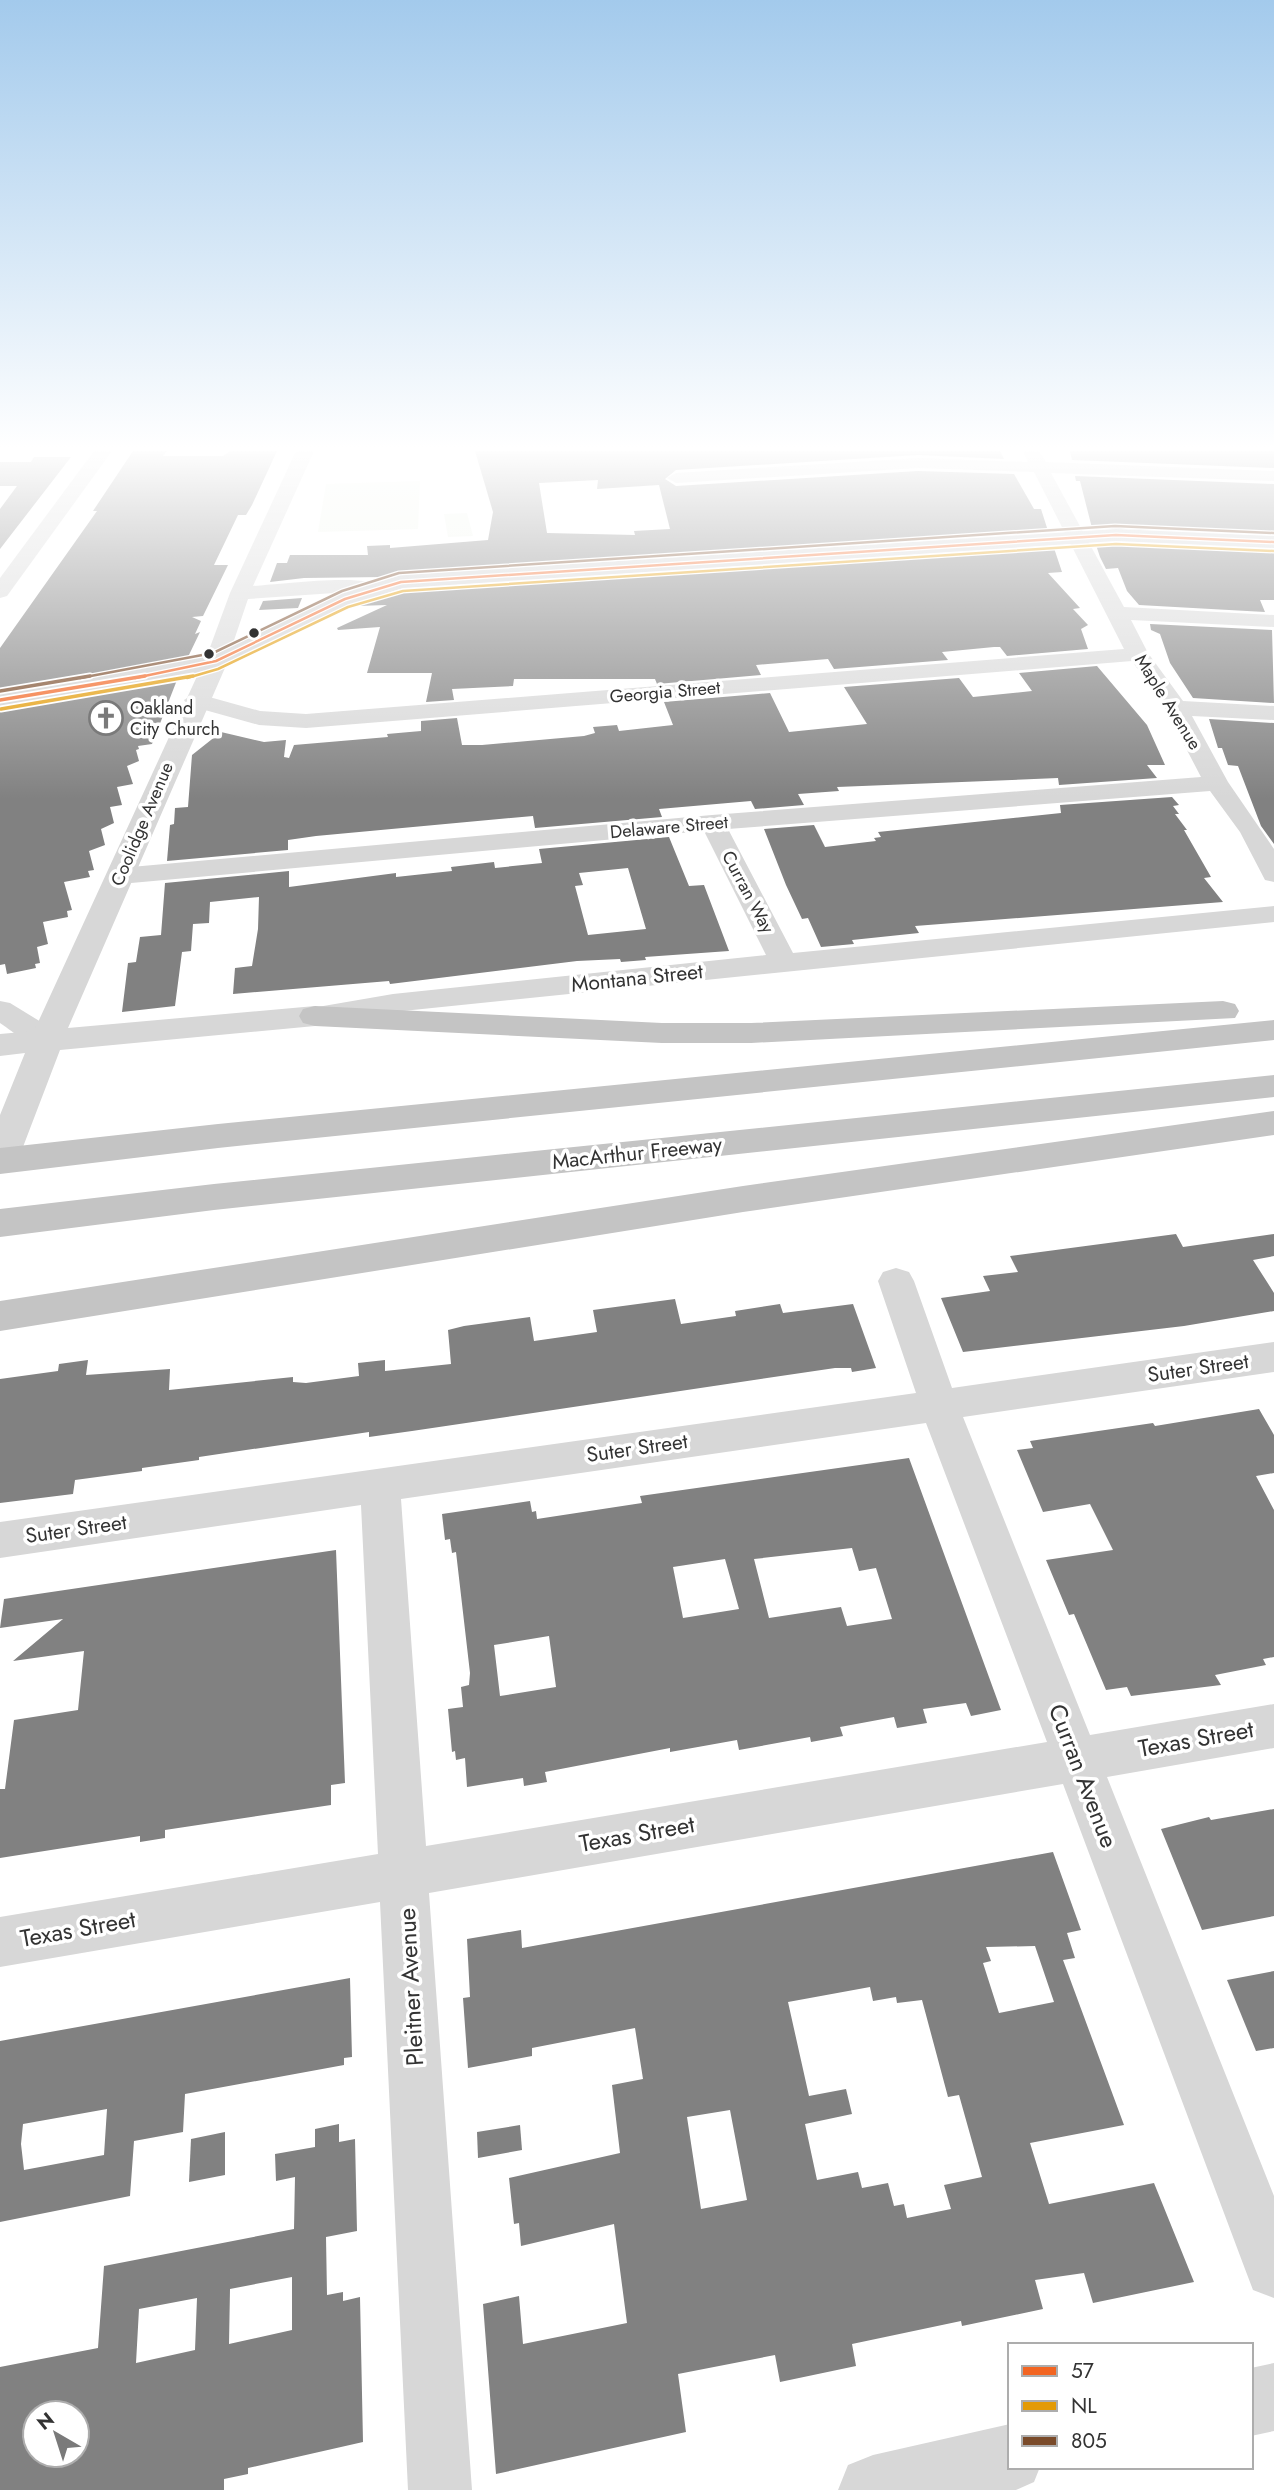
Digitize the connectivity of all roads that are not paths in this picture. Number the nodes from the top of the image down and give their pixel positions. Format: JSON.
{"nodes":[{"id":1,"x":18,"y":567,"type":"edge"},
{"id":2,"x":252,"y":567,"type":"edge"},
{"id":3,"x":620,"y":567,"type":"edge"},
{"id":4,"x":1093,"y":567,"type":"edge"},
{"id":5,"x":373,"y":588,"type":"junction"},
{"id":6,"x":0,"y":592,"type":"edge"},
{"id":7,"x":240,"y":593,"type":"junction"},
{"id":8,"x":1115,"y":613,"type":"junction"},
{"id":9,"x":1274,"y":621,"type":"edge"},
{"id":10,"x":1138,"y":654,"type":"junction"},
{"id":11,"x":216,"y":661,"type":"junction"},
{"id":12,"x":0,"y":700,"type":"edge"},
{"id":13,"x":195,"y":700,"type":"junction"},
{"id":14,"x":1176,"y":708,"type":"junction"},
{"id":15,"x":1274,"y":713,"type":"edge"},
{"id":16,"x":1217,"y":783,"type":"junction"},
{"id":17,"x":712,"y":823,"type":"junction"},
{"id":18,"x":1263,"y":832,"type":"edge"},
{"id":19,"x":1274,"y":874,"type":"edge"},
{"id":20,"x":120,"y":876,"type":"junction"},
{"id":21,"x":1274,"y":914,"type":"edge"},
{"id":22,"x":784,"y":962,"type":"junction"},
{"id":23,"x":0,"y":1010,"type":"edge"},
{"id":24,"x":314,"y":1016,"type":"junction"},
{"id":25,"x":1270,"y":1016,"type":"edge"},
{"id":26,"x":48,"y":1040,"type":"junction"},
{"id":27,"x":0,"y":1045,"type":"edge"},
{"id":28,"x":1274,"y":1086,"type":"edge"},
{"id":29,"x":1274,"y":1123,"type":"edge"},
{"id":30,"x":0,"y":1161,"type":"edge"},
{"id":31,"x":0,"y":1223,"type":"edge"},
{"id":32,"x":896,"y":1281,"type":"dead end"},
{"id":33,"x":0,"y":1315,"type":"edge"},
{"id":34,"x":1274,"y":1357,"type":"edge"},
{"id":35,"x":939,"y":1405,"type":"junction"},
{"id":36,"x":380,"y":1485,"type":"junction"},
{"id":37,"x":0,"y":1539,"type":"edge"},
{"id":38,"x":1274,"y":1726,"type":"edge"},
{"id":39,"x":1076,"y":1759,"type":"junction"},
{"id":40,"x":404,"y":1873,"type":"junction"},
{"id":41,"x":0,"y":1942,"type":"edge"},
{"id":42,"x":1274,"y":2269,"type":"edge"},
{"id":43,"x":1274,"y":2397,"type":"edge"},
{"id":44,"x":1253,"y":2402,"type":"edge"},
{"id":45,"x":1008,"y":2458,"type":"edge"},
{"id":46,"x":440,"y":2490,"type":"edge"},
{"id":47,"x":873,"y":2490,"type":"edge"}],
"edges":[{"from":1,"to":6,"type":"street"},
{"from":2,"to":7,"type":"street","name":"Coolidge Avenue"},
{"from":3,"to":5,"type":"main road"},
{"from":4,"to":8,"type":"street","name":"Maple Avenue"},
{"from":5,"to":7,"type":"street"},
{"from":5,"to":11,"type":"main road"},
{"from":7,"to":11,"type":"street","name":"Coolidge Avenue"},
{"from":8,"to":9,"type":"street"},
{"from":8,"to":10,"type":"street","name":"Maple Avenue"},
{"from":10,"to":13,"type":"street","name":"Georgia Street"},
{"from":10,"to":14,"type":"street","name":"Maple Avenue"},
{"from":11,"to":12,"type":"main road"},
{"from":11,"to":13,"type":"street","name":"Coolidge Avenue"},
{"from":13,"to":20,"type":"street","name":"Coolidge Avenue"},
{"from":14,"to":15,"type":"street"},
{"from":14,"to":16,"type":"street","name":"Maple Avenue"},
{"from":16,"to":17,"type":"street","name":"Delaware Street"},
{"from":16,"to":18,"type":"street","name":"Maple Avenue"},
{"from":17,"to":20,"type":"street","name":"Delaware Street"},
{"from":17,"to":22,"type":"street","name":"Curran Way"},
{"from":18,"to":19,"type":"street","name":"Maple Avenue"},
{"from":20,"to":26,"type":"street","name":"Coolidge Avenue"},
{"from":21,"to":22,"type":"street","name":"Montana Street"},
{"from":22,"to":24,"type":"street","name":"Montana Street"},
{"from":23,"to":26,"type":"street"},
{"from":24,"to":25,"type":"highway"},
{"from":24,"to":26,"type":"street","name":"Montana Street"},
{"from":25,"to":30,"type":"highway"},
{"from":26,"to":27,"type":"street","name":"Montana Street"},
{"from":26,"to":30,"type":"street","name":"Coolidge Avenue"},
{"from":28,"to":31,"type":"highway","name":"MacArthur Freeway"},
{"from":29,"to":33,"type":"highway"},
{"from":32,"to":35,"type":"street","name":"Curran Avenue"},
{"from":34,"to":35,"type":"street","name":"Suter Street"},
{"from":35,"to":36,"type":"street","name":"Suter Street"},
{"from":35,"to":39,"type":"street","name":"Curran Avenue"},
{"from":36,"to":37,"type":"street","name":"Suter Street"},
{"from":36,"to":40,"type":"street","name":"Pleitner Avenue"},
{"from":38,"to":39,"type":"street","name":"Texas Street"},
{"from":39,"to":40,"type":"street","name":"Texas Street"},
{"from":39,"to":42,"type":"street","name":"Curran Avenue"},
{"from":40,"to":41,"type":"street","name":"Texas Street"},
{"from":40,"to":46,"type":"street","name":"Pleitner Avenue"},
{"from":43,"to":44,"type":"street"},
{"from":45,"to":47,"type":"street"}]}
